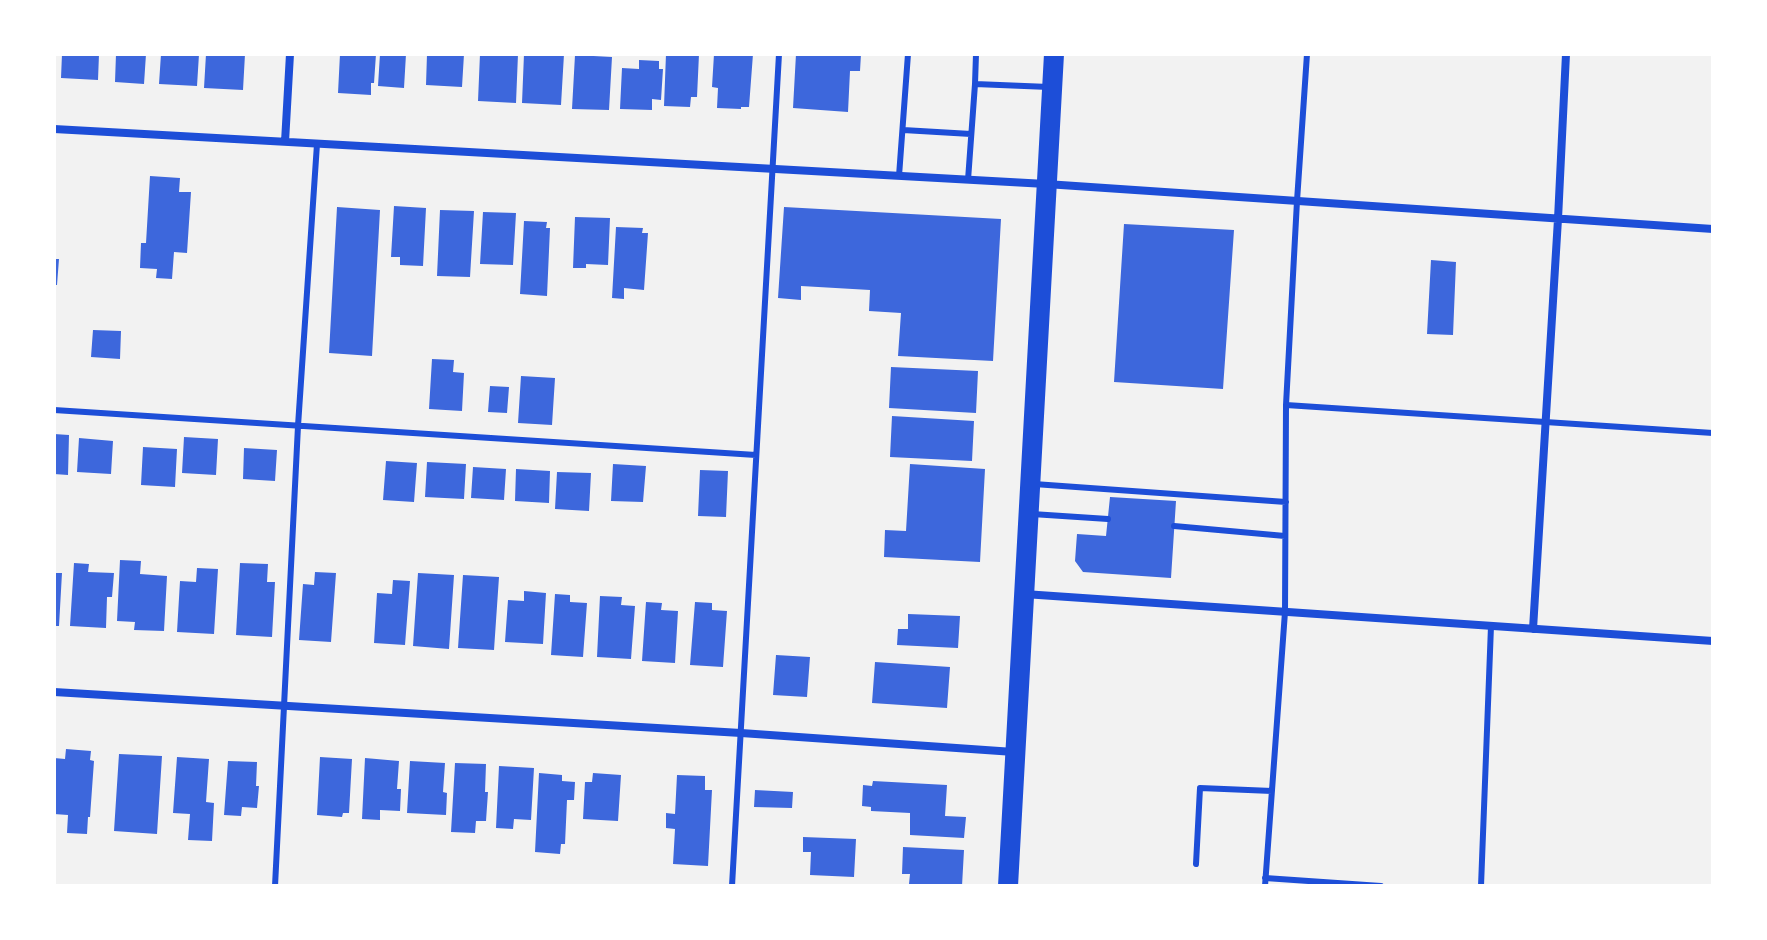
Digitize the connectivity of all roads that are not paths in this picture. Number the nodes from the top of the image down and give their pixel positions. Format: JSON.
{"nodes":[{"id":1,"x":290,"y":54,"type":"edge"},
{"id":2,"x":779,"y":54,"type":"edge"},
{"id":3,"x":908,"y":54,"type":"edge"},
{"id":4,"x":976,"y":54,"type":"edge"},
{"id":5,"x":1054,"y":54,"type":"edge"},
{"id":6,"x":1307,"y":54,"type":"edge"},
{"id":7,"x":1566,"y":54,"type":"edge"},
{"id":8,"x":975,"y":84,"type":"junction"},
{"id":9,"x":1052,"y":87,"type":"junction"},
{"id":10,"x":54,"y":129,"type":"edge"},
{"id":11,"x":903,"y":130,"type":"junction"},
{"id":12,"x":971,"y":134,"type":"junction"},
{"id":13,"x":285,"y":142,"type":"junction"},
{"id":14,"x":317,"y":144,"type":"junction"},
{"id":15,"x":773,"y":169,"type":"junction"},
{"id":16,"x":899,"y":176,"type":"junction"},
{"id":17,"x":968,"y":180,"type":"junction"},
{"id":18,"x":1046,"y":184,"type":"junction"},
{"id":19,"x":1297,"y":201,"type":"junction"},
{"id":20,"x":1558,"y":219,"type":"junction"},
{"id":21,"x":1713,"y":229,"type":"edge"},
{"id":22,"x":1286,"y":405,"type":"junction"},
{"id":23,"x":54,"y":410,"type":"edge"},
{"id":24,"x":1546,"y":422,"type":"junction"},
{"id":25,"x":298,"y":426,"type":"junction"},
{"id":26,"x":1713,"y":433,"type":"edge"},
{"id":27,"x":756,"y":455,"type":"junction"},
{"id":28,"x":1030,"y":484,"type":"junction"},
{"id":29,"x":1286,"y":502,"type":"junction"},
{"id":30,"x":1028,"y":514,"type":"junction"},
{"id":31,"x":1108,"y":519,"type":"dead end"},
{"id":32,"x":1174,"y":526,"type":"dead end"},
{"id":33,"x":1285,"y":536,"type":"junction"},
{"id":34,"x":1023,"y":594,"type":"junction"},
{"id":35,"x":1285,"y":612,"type":"junction"},
{"id":36,"x":1491,"y":626,"type":"junction"},
{"id":37,"x":1533,"y":629,"type":"junction"},
{"id":38,"x":1713,"y":641,"type":"edge"},
{"id":39,"x":54,"y":692,"type":"edge"},
{"id":40,"x":284,"y":707,"type":"junction"},
{"id":41,"x":741,"y":733,"type":"junction"},
{"id":42,"x":1015,"y":752,"type":"junction"},
{"id":43,"x":1272,"y":791,"type":"junction"},
{"id":44,"x":1196,"y":864,"type":"dead end"},
{"id":45,"x":1265,"y":882,"type":"edge"},
{"id":46,"x":275,"y":886,"type":"edge"},
{"id":47,"x":732,"y":886,"type":"edge"},
{"id":48,"x":1008,"y":886,"type":"edge"},
{"id":49,"x":1381,"y":886,"type":"edge"},
{"id":50,"x":1481,"y":886,"type":"edge"}],
"edges":[{"from":1,"to":13,"type":"street"},
{"from":2,"to":15,"type":"lane"},
{"from":3,"to":11,"type":"lane"},
{"from":4,"to":8,"type":"lane"},
{"from":5,"to":9,"type":"main road"},
{"from":6,"to":19,"type":"lane"},
{"from":7,"to":20,"type":"street"},
{"from":8,"to":9,"type":"lane"},
{"from":8,"to":12,"type":"lane"},
{"from":9,"to":18,"type":"main road"},
{"from":10,"to":13,"type":"street"},
{"from":11,"to":12,"type":"lane"},
{"from":11,"to":16,"type":"lane"},
{"from":12,"to":17,"type":"lane"},
{"from":13,"to":14,"type":"street"},
{"from":14,"to":15,"type":"street"},
{"from":14,"to":25,"type":"lane"},
{"from":15,"to":16,"type":"street"},
{"from":15,"to":27,"type":"lane"},
{"from":16,"to":17,"type":"street"},
{"from":17,"to":18,"type":"street"},
{"from":18,"to":19,"type":"street"},
{"from":18,"to":28,"type":"main road"},
{"from":19,"to":20,"type":"street"},
{"from":19,"to":22,"type":"lane"},
{"from":20,"to":21,"type":"street"},
{"from":20,"to":24,"type":"street"},
{"from":22,"to":24,"type":"lane"},
{"from":22,"to":29,"type":"lane"},
{"from":23,"to":25,"type":"lane"},
{"from":24,"to":26,"type":"lane"},
{"from":24,"to":37,"type":"street"},
{"from":25,"to":27,"type":"lane"},
{"from":25,"to":40,"type":"lane"},
{"from":27,"to":41,"type":"lane"},
{"from":28,"to":29,"type":"lane"},
{"from":28,"to":30,"type":"main road"},
{"from":29,"to":33,"type":"lane"},
{"from":30,"to":31,"type":"lane"},
{"from":30,"to":34,"type":"main road"},
{"from":32,"to":33,"type":"lane"},
{"from":33,"to":35,"type":"lane"},
{"from":34,"to":35,"type":"street"},
{"from":34,"to":42,"type":"main road"},
{"from":35,"to":36,"type":"street"},
{"from":35,"to":43,"type":"lane"},
{"from":36,"to":37,"type":"street"},
{"from":36,"to":50,"type":"lane"},
{"from":37,"to":38,"type":"street"},
{"from":39,"to":40,"type":"street"},
{"from":40,"to":41,"type":"street"},
{"from":40,"to":46,"type":"lane"},
{"from":41,"to":42,"type":"street"},
{"from":41,"to":47,"type":"lane"},
{"from":42,"to":48,"type":"main road"},
{"from":43,"to":44,"type":"lane"},
{"from":43,"to":45,"type":"lane"},
{"from":45,"to":49,"type":"lane"}]}
